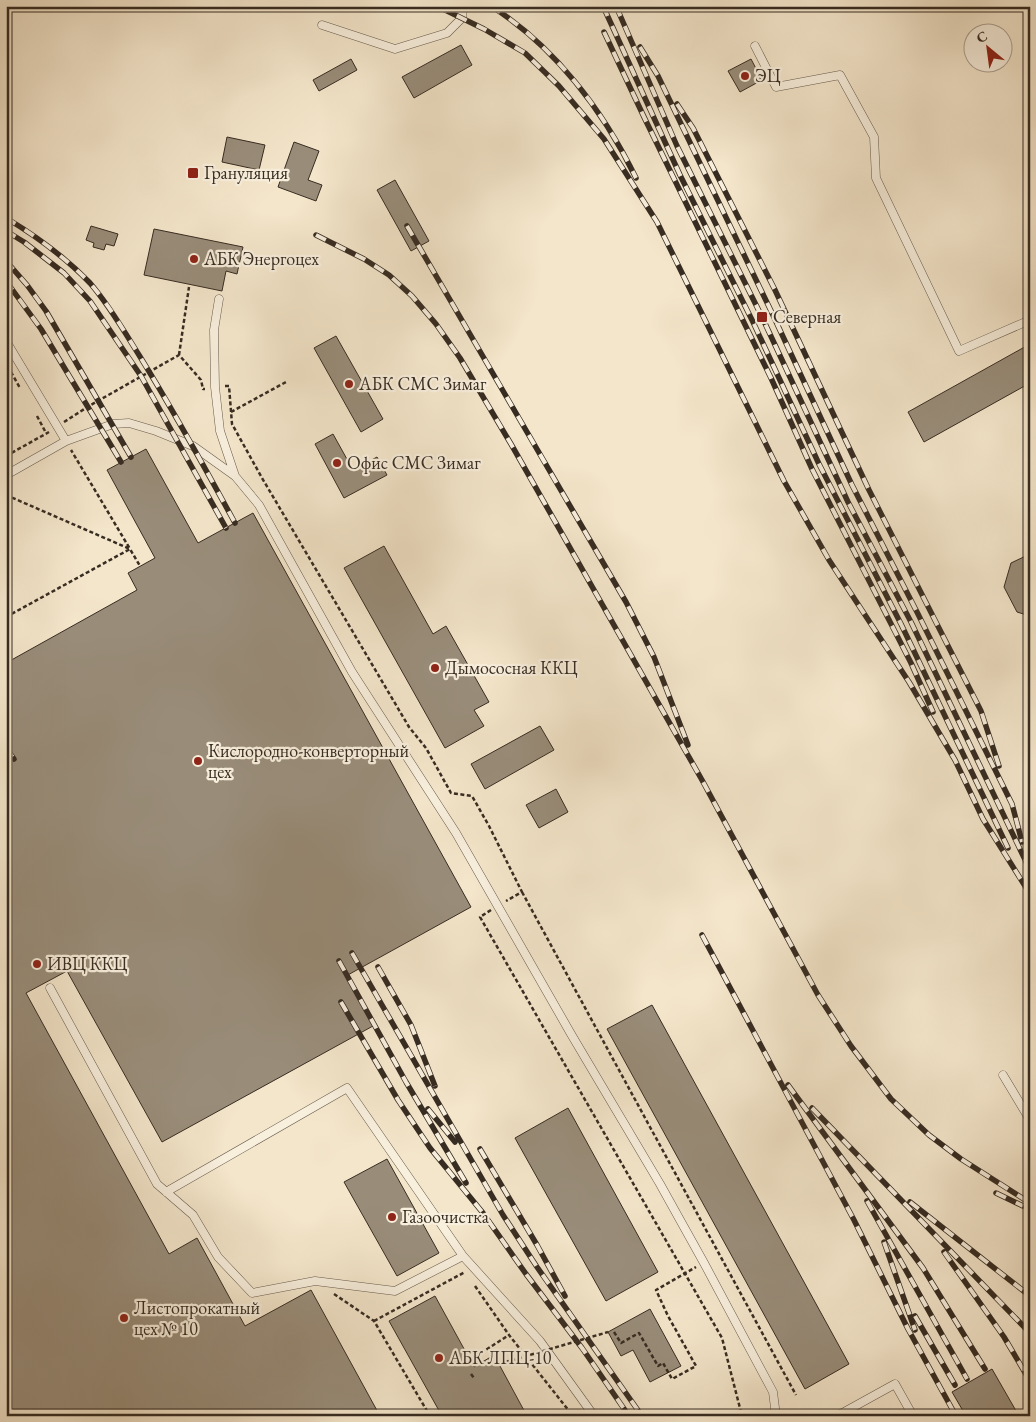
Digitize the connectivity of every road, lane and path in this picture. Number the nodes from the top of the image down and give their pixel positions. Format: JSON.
{"nodes":[{"id":1,"x":462,"y":6,"type":"edge"},
{"id":2,"x":322,"y":25,"type":"dead end"},
{"id":3,"x":755,"y":46,"type":"dead end"},
{"id":4,"x":189,"y":287,"type":"dead end"},
{"id":5,"x":218,"y":299,"type":"dead end"},
{"id":6,"x":1030,"y":320,"type":"edge"},
{"id":7,"x":6,"y":341,"type":"edge"},
{"id":8,"x":179,"y":356,"type":"junction"},
{"id":9,"x":11,"y":372,"type":"dead end"},
{"id":10,"x":286,"y":382,"type":"dead end"},
{"id":11,"x":215,"y":387,"type":"junction"},
{"id":12,"x":21,"y":389,"type":"dead end"},
{"id":13,"x":231,"y":412,"type":"junction"},
{"id":14,"x":36,"y":414,"type":"dead end"},
{"id":15,"x":58,"y":427,"type":"junction"},
{"id":16,"x":46,"y":433,"type":"junction"},
{"id":17,"x":66,"y":441,"type":"junction"},
{"id":18,"x":6,"y":456,"type":"edge"},
{"id":19,"x":6,"y":475,"type":"edge"},
{"id":20,"x":235,"y":476,"type":"junction"},
{"id":21,"x":6,"y":495,"type":"edge"},
{"id":22,"x":130,"y":549,"type":"junction"},
{"id":23,"x":140,"y":566,"type":"dead end"},
{"id":24,"x":6,"y":617,"type":"edge"},
{"id":25,"x":522,"y":892,"type":"junction"},
{"id":26,"x":498,"y":906,"type":"junction"},
{"id":27,"x":50,"y":988,"type":"dead end"},
{"id":28,"x":1003,"y":1075,"type":"dead end"},
{"id":29,"x":1030,"y":1120,"type":"edge"},
{"id":30,"x":166,"y":1192,"type":"junction"},
{"id":31,"x":720,"y":1254,"type":"junction"},
{"id":32,"x":463,"y":1256,"type":"junction"},
{"id":33,"x":704,"y":1263,"type":"junction"},
{"id":34,"x":685,"y":1273,"type":"junction"},
{"id":35,"x":315,"y":1281,"type":"junction"},
{"id":36,"x":374,"y":1321,"type":"junction"},
{"id":37,"x":608,"y":1332,"type":"dead end"},
{"id":38,"x":614,"y":1332,"type":"dead end"},
{"id":39,"x":509,"y":1335,"type":"junction"},
{"id":40,"x":470,"y":1360,"type":"dead end"},
{"id":41,"x":499,"y":1364,"type":"dead end"},
{"id":42,"x":471,"y":1374,"type":"dead end"},
{"id":43,"x":474,"y":1378,"type":"dead end"},
{"id":44,"x":796,"y":1395,"type":"dead end"},
{"id":45,"x":430,"y":1416,"type":"edge"},
{"id":46,"x":573,"y":1416,"type":"edge"},
{"id":47,"x":594,"y":1416,"type":"edge"},
{"id":48,"x":742,"y":1416,"type":"edge"},
{"id":49,"x":776,"y":1416,"type":"edge"},
{"id":50,"x":837,"y":1416,"type":"edge"},
{"id":51,"x":913,"y":1416,"type":"edge"}],
"edges":[{"from":1,"to":2,"type":"lane"},
{"from":3,"to":6,"type":"lane"},
{"from":4,"to":8,"type":"path"},
{"from":5,"to":11,"type":"lane"},
{"from":7,"to":15,"type":"lane"},
{"from":8,"to":11,"type":"path"},
{"from":8,"to":15,"type":"path"},
{"from":9,"to":12,"type":"path"},
{"from":10,"to":13,"type":"path"},
{"from":11,"to":13,"type":"path"},
{"from":11,"to":20,"type":"lane"},
{"from":13,"to":25,"type":"path"},
{"from":14,"to":16,"type":"path"},
{"from":15,"to":16,"type":"path"},
{"from":15,"to":17,"type":"lane"},
{"from":16,"to":18,"type":"path"},
{"from":17,"to":19,"type":"lane"},
{"from":17,"to":20,"type":"lane"},
{"from":17,"to":22,"type":"path"},
{"from":20,"to":26,"type":"lane"},
{"from":21,"to":22,"type":"path"},
{"from":22,"to":23,"type":"path"},
{"from":22,"to":24,"type":"path"},
{"from":25,"to":26,"type":"path"},
{"from":25,"to":31,"type":"path"},
{"from":26,"to":33,"type":"lane"},
{"from":26,"to":34,"type":"path"},
{"from":27,"to":30,"type":"lane"},
{"from":28,"to":29,"type":"lane"},
{"from":30,"to":32,"type":"lane"},
{"from":30,"to":35,"type":"lane"},
{"from":31,"to":33,"type":"path"},
{"from":31,"to":44,"type":"path"},
{"from":32,"to":35,"type":"lane"},
{"from":32,"to":47,"type":"lane"},
{"from":33,"to":34,"type":"path"},
{"from":33,"to":49,"type":"lane"},
{"from":34,"to":38,"type":"path"},
{"from":34,"to":48,"type":"path"},
{"from":35,"to":36,"type":"path"},
{"from":36,"to":39,"type":"path"},
{"from":36,"to":45,"type":"path"},
{"from":37,"to":41,"type":"path","bridge":true},
{"from":39,"to":40,"type":"path"},
{"from":39,"to":46,"type":"path"},
{"from":42,"to":43,"type":"path"},
{"from":50,"to":51,"type":"lane"}]}
